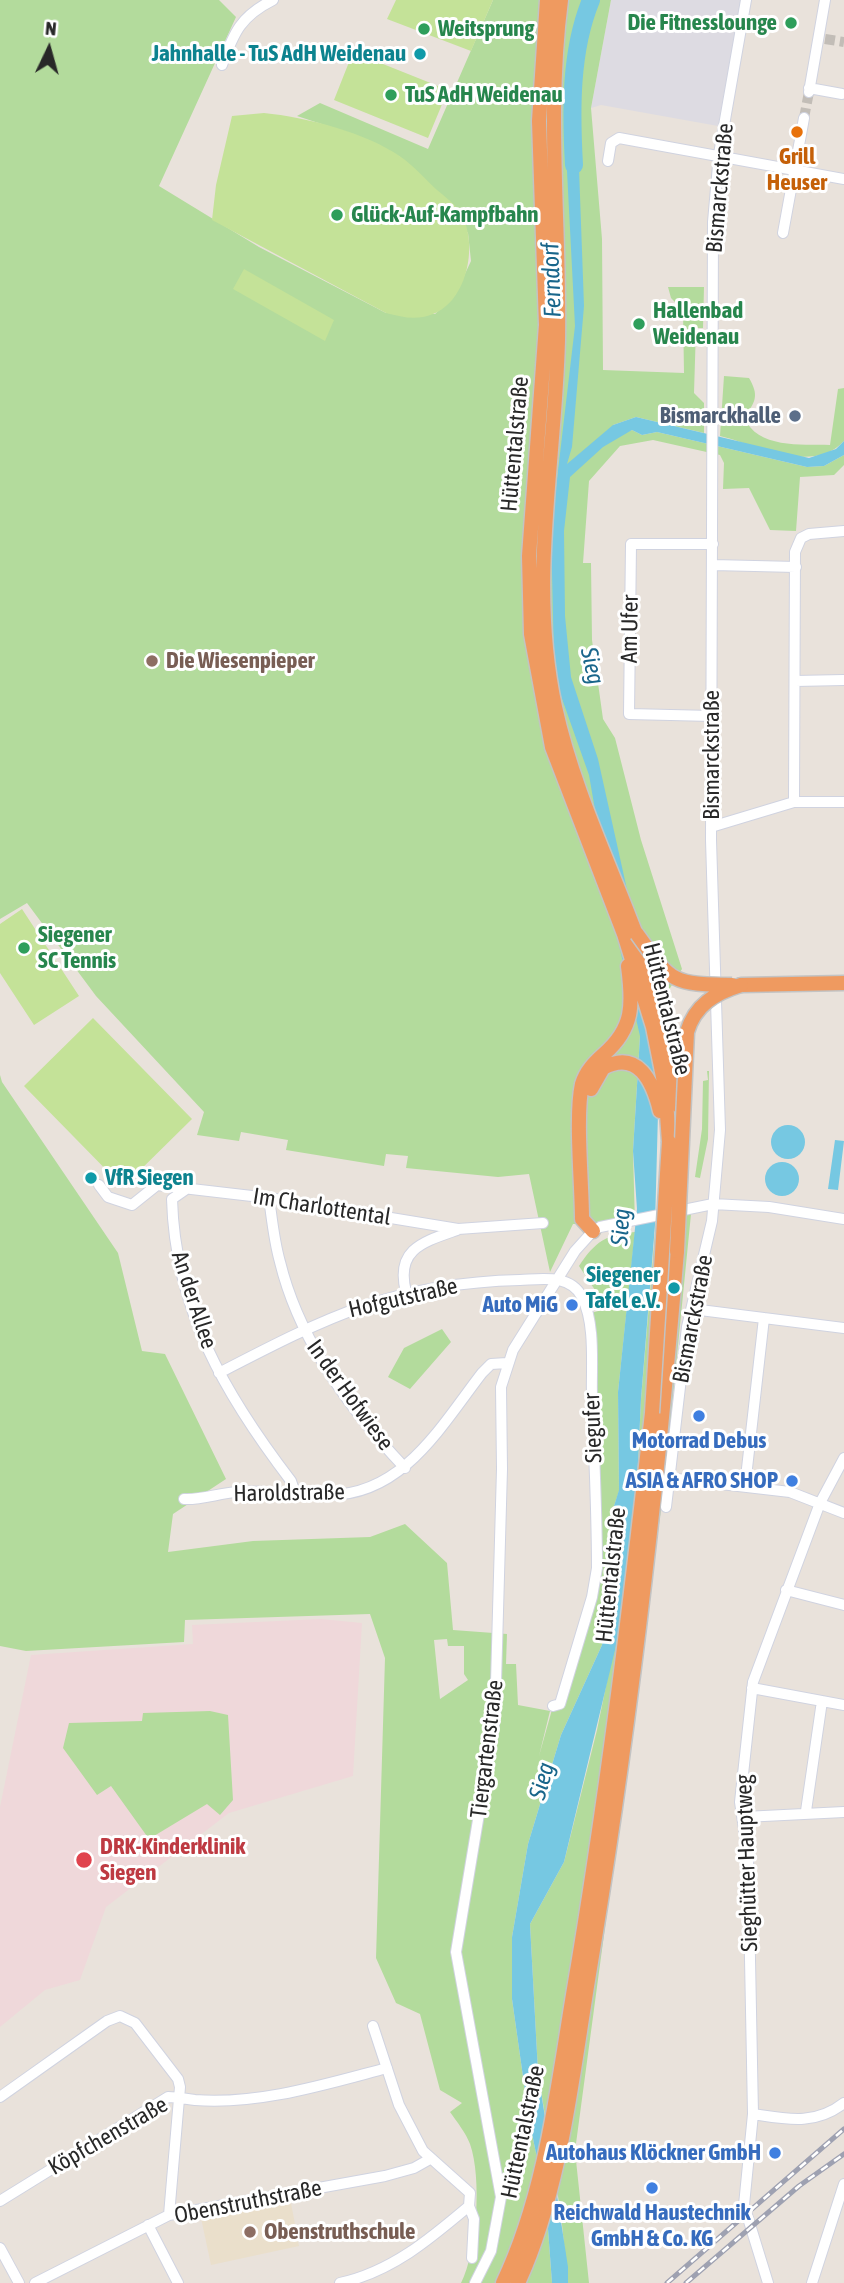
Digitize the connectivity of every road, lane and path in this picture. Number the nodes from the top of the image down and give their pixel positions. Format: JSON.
{"nodes":[{"id":1,"x":273,"y":0,"type":"edge"},
{"id":2,"x":547,"y":0,"type":"edge"},
{"id":3,"x":561,"y":0,"type":"edge"},
{"id":4,"x":568,"y":0,"type":"edge"},
{"id":5,"x":746,"y":0,"type":"edge"},
{"id":6,"x":825,"y":0,"type":"edge"},
{"id":7,"x":556,"y":40,"type":"junction"},
{"id":8,"x":222,"y":65,"type":"dead end"},
{"id":9,"x":842,"y":94,"type":"dead end"},
{"id":10,"x":804,"y":118,"type":"tunnel mouth"},
{"id":11,"x":719,"y":155,"type":"junction"},
{"id":12,"x":608,"y":161,"type":"dead end"},
{"id":13,"x":793,"y":170,"type":"junction"},
{"id":14,"x":844,"y":179,"type":"edge"},
{"id":15,"x":783,"y":233,"type":"dead end"},
{"id":16,"x":844,"y":531,"type":"edge"},
{"id":17,"x":713,"y":544,"type":"junction"},
{"id":18,"x":713,"y":565,"type":"junction"},
{"id":19,"x":796,"y":567,"type":"junction"},
{"id":20,"x":844,"y":680,"type":"edge"},
{"id":21,"x":795,"y":681,"type":"junction"},
{"id":22,"x":712,"y":716,"type":"junction"},
{"id":23,"x":794,"y":802,"type":"junction"},
{"id":24,"x":844,"y":802,"type":"edge"},
{"id":25,"x":711,"y":827,"type":"junction"},
{"id":26,"x":631,"y":934,"type":"junction"},
{"id":27,"x":844,"y":977,"type":"edge"},
{"id":28,"x":716,"y":981,"type":"junction"},
{"id":29,"x":844,"y":983,"type":"edge"},
{"id":30,"x":741,"y":985,"type":"junction"},
{"id":31,"x":610,"y":1057,"type":"junction"},
{"id":32,"x":681,"y":1129,"type":"junction"},
{"id":33,"x":669,"y":1142,"type":"junction"},
{"id":34,"x":99,"y":1185,"type":"dead end"},
{"id":35,"x":185,"y":1189,"type":"junction"},
{"id":36,"x":269,"y":1198,"type":"junction"},
{"id":37,"x":713,"y":1204,"type":"junction"},
{"id":38,"x":844,"y":1219,"type":"edge"},
{"id":39,"x":542,"y":1223,"type":"dead end"},
{"id":40,"x":458,"y":1229,"type":"junction"},
{"id":41,"x":593,"y":1231,"type":"junction"},
{"id":42,"x":559,"y":1279,"type":"junction"},
{"id":43,"x":405,"y":1292,"type":"junction"},
{"id":44,"x":692,"y":1309,"type":"junction"},
{"id":45,"x":764,"y":1318,"type":"junction"},
{"id":46,"x":844,"y":1328,"type":"edge"},
{"id":47,"x":304,"y":1329,"type":"junction"},
{"id":48,"x":507,"y":1363,"type":"junction"},
{"id":49,"x":219,"y":1374,"type":"junction"},
{"id":50,"x":844,"y":1458,"type":"edge"},
{"id":51,"x":405,"y":1468,"type":"junction"},
{"id":52,"x":668,"y":1478,"type":"junction"},
{"id":53,"x":745,"y":1486,"type":"junction"},
{"id":54,"x":295,"y":1493,"type":"junction"},
{"id":55,"x":184,"y":1499,"type":"dead end"},
{"id":56,"x":820,"y":1503,"type":"junction"},
{"id":57,"x":666,"y":1507,"type":"dead end"},
{"id":58,"x":844,"y":1513,"type":"edge"},
{"id":59,"x":786,"y":1590,"type":"junction"},
{"id":60,"x":844,"y":1605,"type":"edge"},
{"id":61,"x":752,"y":1688,"type":"junction"},
{"id":62,"x":821,"y":1700,"type":"junction"},
{"id":63,"x":553,"y":1706,"type":"dead end"},
{"id":64,"x":844,"y":1706,"type":"edge"},
{"id":65,"x":806,"y":1811,"type":"junction"},
{"id":66,"x":844,"y":1812,"type":"edge"},
{"id":67,"x":744,"y":1817,"type":"junction"},
{"id":68,"x":373,"y":2026,"type":"dead end"},
{"id":69,"x":387,"y":2068,"type":"junction"},
{"id":70,"x":0,"y":2097,"type":"edge"},
{"id":71,"x":179,"y":2097,"type":"junction"},
{"id":72,"x":843,"y":2106,"type":"edge"},
{"id":73,"x":752,"y":2114,"type":"junction"},
{"id":74,"x":430,"y":2159,"type":"junction"},
{"id":75,"x":844,"y":2184,"type":"edge"},
{"id":76,"x":0,"y":2201,"type":"edge"},
{"id":77,"x":469,"y":2206,"type":"junction"},
{"id":78,"x":169,"y":2215,"type":"junction"},
{"id":79,"x":148,"y":2225,"type":"junction"},
{"id":80,"x":0,"y":2248,"type":"edge"},
{"id":81,"x":472,"y":2258,"type":"dead end"},
{"id":82,"x":19,"y":2283,"type":"edge"},
{"id":83,"x":35,"y":2283,"type":"edge"},
{"id":84,"x":178,"y":2283,"type":"edge"},
{"id":85,"x":340,"y":2283,"type":"edge"},
{"id":86,"x":475,"y":2283,"type":"edge"},
{"id":87,"x":503,"y":2283,"type":"edge"},
{"id":88,"x":518,"y":2283,"type":"edge"},
{"id":89,"x":768,"y":2283,"type":"edge"},
{"id":90,"x":812,"y":2283,"type":"edge"}],
"edges":[{"from":1,"to":8,"type":"street"},
{"from":2,"to":26,"type":"highway","name":"Hüttentalstraße"},
{"from":3,"to":7,"type":"highway","name":"Hüttentalstraße"},
{"from":4,"to":7,"type":"highway"},
{"from":5,"to":11,"type":"street","name":"Bismarckstraße"},
{"from":6,"to":9,"type":"street"},
{"from":7,"to":26,"type":"highway","name":"Hüttentalstraße"},
{"from":10,"to":13,"type":"street"},
{"from":11,"to":12,"type":"street"},
{"from":11,"to":13,"type":"street"},
{"from":11,"to":17,"type":"street","name":"Bismarckstraße"},
{"from":13,"to":14,"type":"street"},
{"from":13,"to":15,"type":"street"},
{"from":16,"to":19,"type":"street"},
{"from":17,"to":18,"type":"street","name":"Bismarckstraße"},
{"from":17,"to":22,"type":"street","name":"Am Ufer"},
{"from":18,"to":19,"type":"street"},
{"from":18,"to":22,"type":"street","name":"Bismarckstraße"},
{"from":19,"to":21,"type":"street"},
{"from":20,"to":21,"type":"street"},
{"from":21,"to":23,"type":"street"},
{"from":22,"to":25,"type":"street","name":"Bismarckstraße"},
{"from":23,"to":24,"type":"street"},
{"from":23,"to":25,"type":"street"},
{"from":25,"to":28,"type":"street","name":"Bismarckstraße"},
{"from":26,"to":30,"type":"highway","bridge":true},
{"from":26,"to":31,"type":"highway"},
{"from":26,"to":32,"type":"highway","name":"Hüttentalstraße","bridge":true},
{"from":26,"to":33,"type":"highway","name":"Hüttentalstraße"},
{"from":27,"to":28,"type":"street"},
{"from":28,"to":37,"type":"street","name":"Bismarckstraße"},
{"from":29,"to":30,"type":"highway"},
{"from":30,"to":32,"type":"highway","bridge":true},
{"from":31,"to":33,"type":"highway"},
{"from":31,"to":41,"type":"highway"},
{"from":32,"to":88,"type":"highway","name":"Hüttentalstraße","bridge":true},
{"from":33,"to":87,"type":"highway","name":"Hüttentalstraße","bridge":true},
{"from":34,"to":35,"type":"street"},
{"from":35,"to":36,"type":"street","name":"Im Charlottental"},
{"from":35,"to":49,"type":"street","name":"An der Allee"},
{"from":36,"to":40,"type":"street","name":"Im Charlottental"},
{"from":36,"to":47,"type":"street","name":"In der Hofwiese"},
{"from":37,"to":38,"type":"street"},
{"from":37,"to":41,"type":"street","bridge":true},
{"from":37,"to":44,"type":"street","name":"Bismarckstraße"},
{"from":39,"to":40,"type":"street","name":"Im Charlottental"},
{"from":40,"to":43,"type":"street","name":"Im Charlottental"},
{"from":41,"to":42,"type":"street","name":"Tiergartenstraße"},
{"from":42,"to":43,"type":"street","name":"Hofgutstraße"},
{"from":42,"to":48,"type":"street","name":"Tiergartenstraße"},
{"from":42,"to":63,"type":"street","name":"Siegufer"},
{"from":43,"to":47,"type":"street","name":"Hofgutstraße"},
{"from":44,"to":45,"type":"street"},
{"from":44,"to":52,"type":"street","name":"Bismarckstraße"},
{"from":45,"to":46,"type":"street"},
{"from":45,"to":53,"type":"street"},
{"from":47,"to":49,"type":"street","name":"Hofgutstraße"},
{"from":47,"to":51,"type":"street","name":"In der Hofwiese"},
{"from":48,"to":51,"type":"street","name":"Haroldstraße"},
{"from":48,"to":86,"type":"street","name":"Tiergartenstraße"},
{"from":49,"to":54,"type":"street","name":"An der Allee"},
{"from":50,"to":56,"type":"street","name":"Sieghütter Hauptweg"},
{"from":51,"to":54,"type":"street","name":"Haroldstraße"},
{"from":52,"to":53,"type":"street"},
{"from":52,"to":57,"type":"street","name":"Bismarckstraße"},
{"from":53,"to":56,"type":"street"},
{"from":54,"to":55,"type":"street","name":"Haroldstraße"},
{"from":56,"to":58,"type":"street"},
{"from":56,"to":59,"type":"street","name":"Sieghütter Hauptweg"},
{"from":59,"to":60,"type":"street"},
{"from":59,"to":61,"type":"street","name":"Sieghütter Hauptweg"},
{"from":61,"to":62,"type":"street"},
{"from":61,"to":67,"type":"street","name":"Sieghütter Hauptweg"},
{"from":62,"to":64,"type":"street"},
{"from":62,"to":65,"type":"street"},
{"from":65,"to":66,"type":"street"},
{"from":65,"to":67,"type":"street"},
{"from":67,"to":73,"type":"street","name":"Sieghütter Hauptweg"},
{"from":68,"to":69,"type":"street"},
{"from":69,"to":71,"type":"street","name":"Köpfchenstraße"},
{"from":69,"to":74,"type":"street"},
{"from":70,"to":71,"type":"street"},
{"from":71,"to":76,"type":"street","name":"Köpfchenstraße"},
{"from":71,"to":78,"type":"street"},
{"from":72,"to":73,"type":"street"},
{"from":73,"to":89,"type":"street","name":"Sieghütter Hauptweg"},
{"from":74,"to":77,"type":"street"},
{"from":74,"to":78,"type":"street","name":"Obenstruthstraße"},
{"from":75,"to":90,"type":"street"},
{"from":77,"to":81,"type":"street"},
{"from":77,"to":85,"type":"street"},
{"from":78,"to":79,"type":"street","name":"Obenstruthstraße"},
{"from":79,"to":83,"type":"street","name":"Obenstruthstraße"},
{"from":79,"to":84,"type":"street"},
{"from":80,"to":82,"type":"street"}]}
